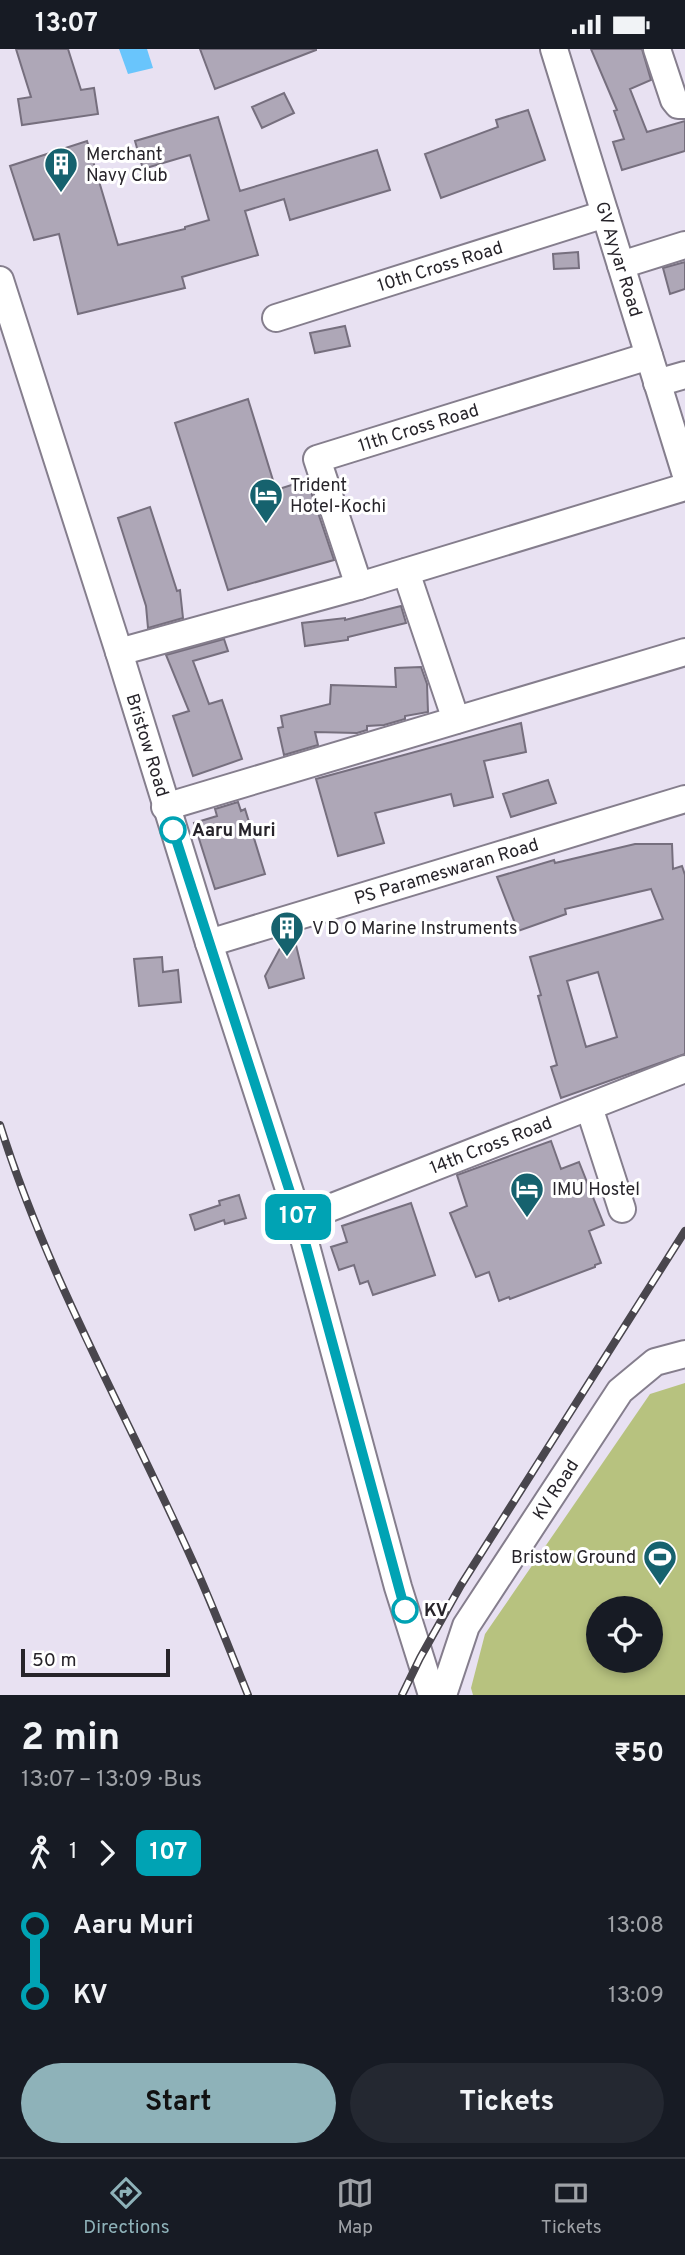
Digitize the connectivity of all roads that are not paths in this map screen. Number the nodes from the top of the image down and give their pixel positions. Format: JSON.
{"nodes":[{"id":1,"x":554,"y":49,"type":"edge"},
{"id":2,"x":657,"y":49,"type":"edge"},
{"id":3,"x":685,"y":105,"type":"edge"},
{"id":4,"x":605,"y":214,"type":"junction"},
{"id":5,"x":685,"y":245,"type":"edge"},
{"id":6,"x":621,"y":265,"type":"junction"},
{"id":7,"x":0,"y":280,"type":"edge"},
{"id":8,"x":276,"y":318,"type":"dead end"},
{"id":9,"x":649,"y":356,"type":"junction"},
{"id":10,"x":685,"y":375,"type":"edge"},
{"id":11,"x":657,"y":383,"type":"junction"},
{"id":12,"x":685,"y":472,"type":"edge"},
{"id":13,"x":685,"y":487,"type":"edge"},
{"id":14,"x":405,"y":572,"type":"junction"},
{"id":15,"x":359,"y":586,"type":"junction"},
{"id":16,"x":119,"y":652,"type":"junction"},
{"id":17,"x":685,"y":652,"type":"edge"},
{"id":18,"x":456,"y":720,"type":"junction"},
{"id":19,"x":685,"y":799,"type":"edge"},
{"id":20,"x":166,"y":807,"type":"junction"},
{"id":21,"x":209,"y":943,"type":"junction"},
{"id":22,"x":685,"y":1069,"type":"edge"},
{"id":23,"x":589,"y":1107,"type":"junction"},
{"id":24,"x":622,"y":1209,"type":"dead end"},
{"id":25,"x":299,"y":1220,"type":"junction"},
{"id":26,"x":685,"y":1354,"type":"edge"},
{"id":27,"x":432,"y":1695,"type":"edge"},
{"id":28,"x":443,"y":1695,"type":"edge"}],
"edges":[{"from":1,"to":4,"type":"street","name":"GV Ayyar Road"},
{"from":2,"to":3,"type":"street"},
{"from":4,"to":6,"type":"street","name":"GV Ayyar Road"},
{"from":4,"to":8,"type":"street","name":"10th Cross Road"},
{"from":5,"to":6,"type":"street"},
{"from":6,"to":9,"type":"street","name":"GV Ayyar Road"},
{"from":7,"to":16,"type":"street","name":"Bristow Road"},
{"from":9,"to":11,"type":"street","name":"GV Ayyar Road"},
{"from":9,"to":15,"type":"street","name":"11th Cross Road"},
{"from":10,"to":11,"type":"street"},
{"from":11,"to":12,"type":"street","name":"GV Ayyar Road"},
{"from":13,"to":14,"type":"street"},
{"from":14,"to":15,"type":"street"},
{"from":14,"to":18,"type":"street"},
{"from":15,"to":16,"type":"street"},
{"from":16,"to":20,"type":"street","name":"Bristow Road"},
{"from":17,"to":18,"type":"street"},
{"from":18,"to":20,"type":"street"},
{"from":19,"to":21,"type":"street","name":"PS Parameswaran Road"},
{"from":20,"to":21,"type":"street","name":"Bristow Road"},
{"from":21,"to":25,"type":"street","name":"Bristow Road"},
{"from":22,"to":23,"type":"street","name":"14th Cross Road"},
{"from":23,"to":24,"type":"street"},
{"from":23,"to":25,"type":"street","name":"14th Cross Road"},
{"from":25,"to":27,"type":"street","name":"Bristow Road"},
{"from":26,"to":28,"type":"street","name":"KV Road"}]}
